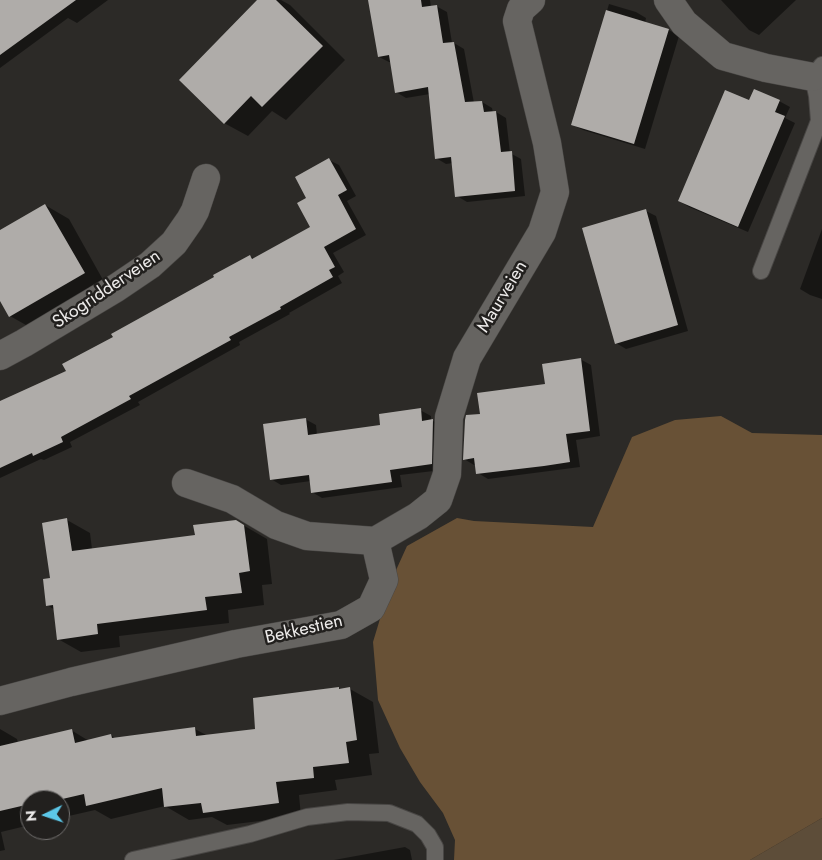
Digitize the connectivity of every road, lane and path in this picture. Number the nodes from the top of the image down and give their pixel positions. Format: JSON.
{"nodes":[{"id":1,"x":668,"y":0,"type":"edge"},
{"id":2,"x":522,"y":7,"type":"edge"},
{"id":3,"x":818,"y":71,"type":"edge"},
{"id":4,"x":206,"y":178,"type":"dead end"},
{"id":5,"x":760,"y":271,"type":"dead end"},
{"id":6,"x":0,"y":356,"type":"edge"},
{"id":7,"x":186,"y":483,"type":"dead end"},
{"id":8,"x":375,"y":541,"type":"junction"},
{"id":9,"x":0,"y":701,"type":"edge"},
{"id":10,"x":132,"y":860,"type":"edge"},
{"id":11,"x":435,"y":860,"type":"edge"}],
"edges":[{"from":1,"to":3,"type":"street"},
{"from":2,"to":8,"type":"street","name":"Maurveien"},
{"from":3,"to":5,"type":"lane"},
{"from":4,"to":6,"type":"street","name":"Skogridderveien"},
{"from":7,"to":8,"type":"street"},
{"from":8,"to":9,"type":"street","name":"Bekkestien"},
{"from":10,"to":11,"type":"lane"}]}
